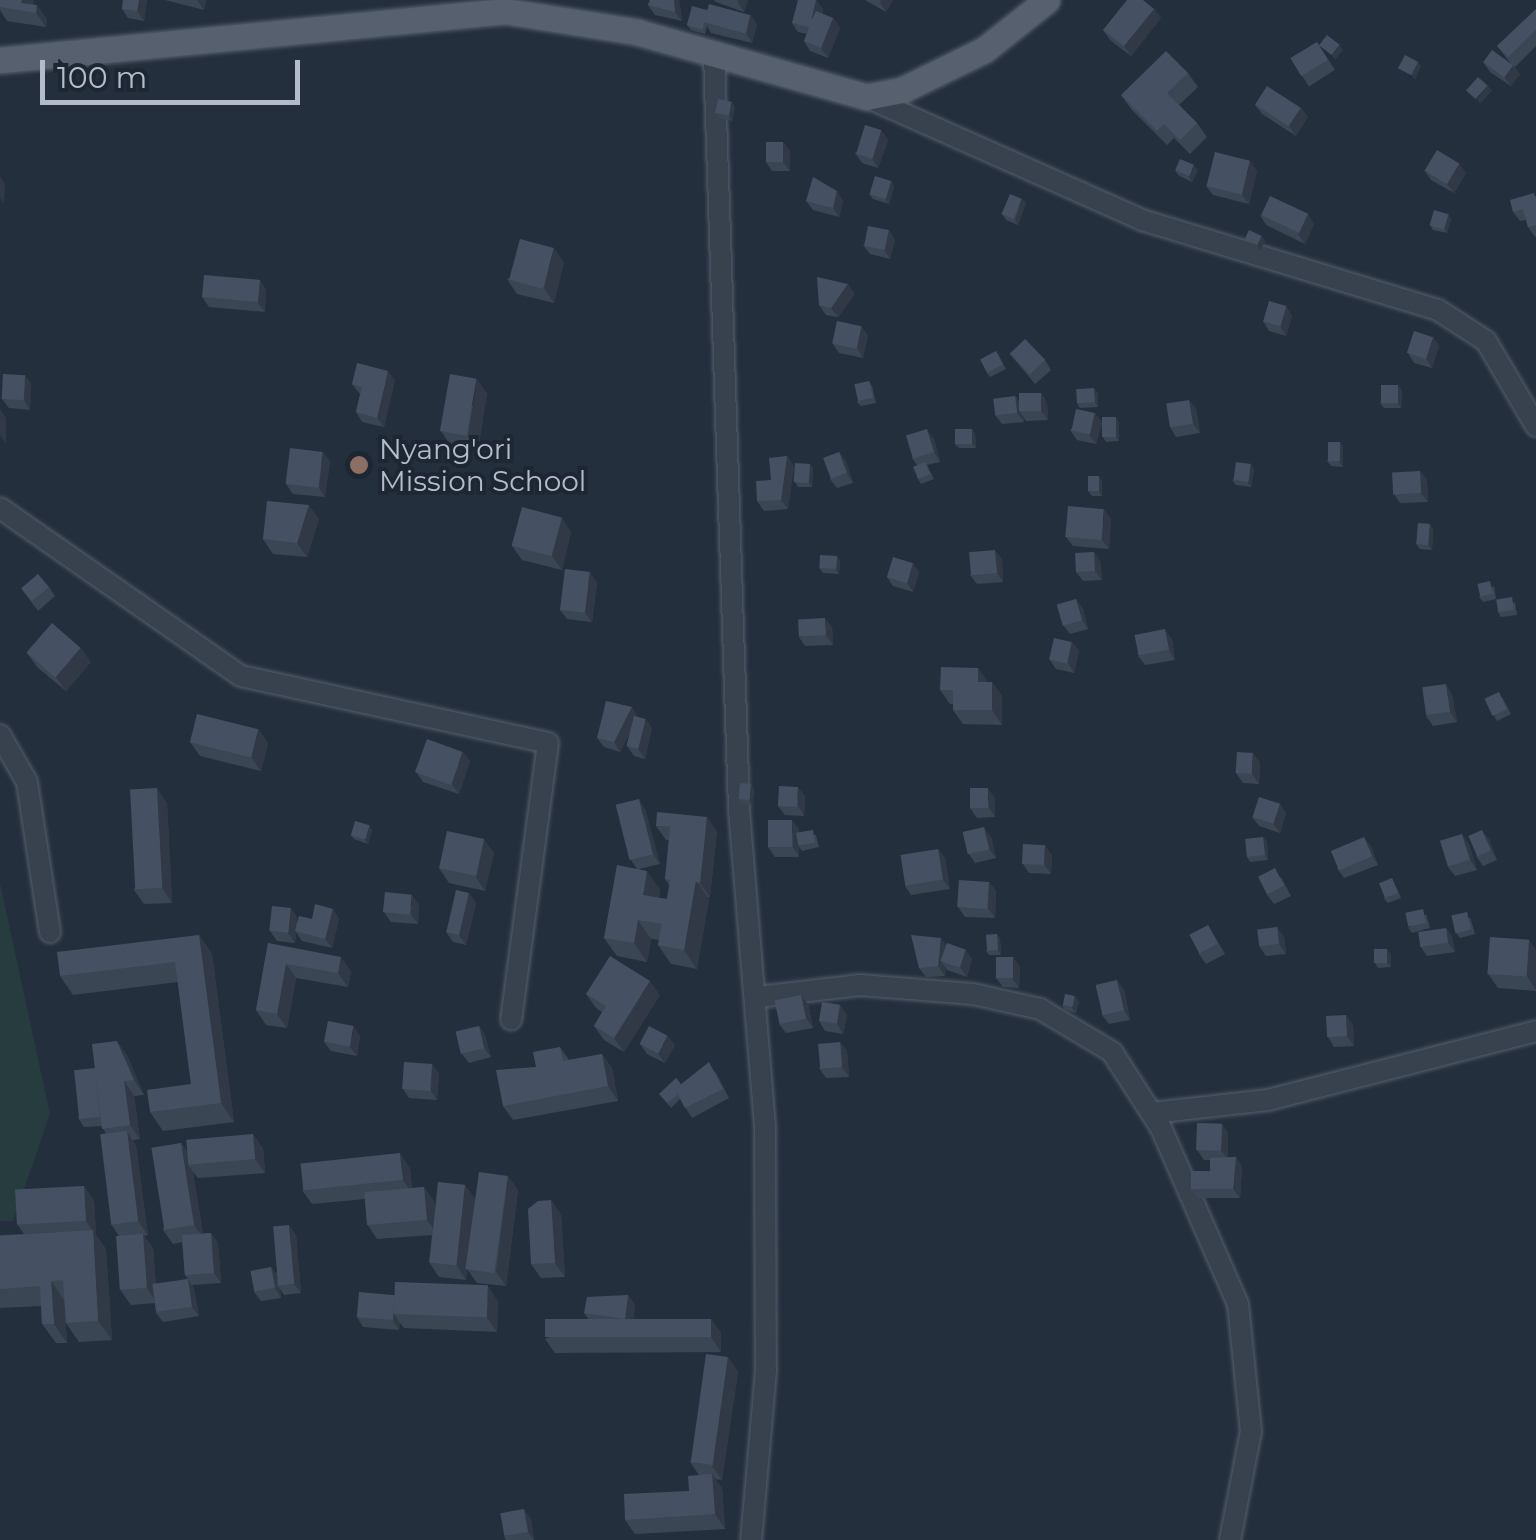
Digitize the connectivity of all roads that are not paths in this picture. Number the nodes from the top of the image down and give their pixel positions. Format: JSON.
{"nodes":[{"id":1,"x":1047,"y":0,"type":"edge"},
{"id":2,"x":495,"y":6,"type":"edge"},
{"id":3,"x":714,"y":55,"type":"junction"},
{"id":4,"x":0,"y":60,"type":"edge"},
{"id":5,"x":866,"y":97,"type":"junction"},
{"id":6,"x":1536,"y":426,"type":"edge"},
{"id":7,"x":0,"y":508,"type":"edge"},
{"id":8,"x":0,"y":735,"type":"edge"},
{"id":9,"x":50,"y":932,"type":"dead end"},
{"id":10,"x":758,"y":998,"type":"junction"},
{"id":11,"x":510,"y":1020,"type":"dead end"},
{"id":12,"x":1536,"y":1031,"type":"edge"},
{"id":13,"x":1152,"y":1113,"type":"junction"},
{"id":14,"x":751,"y":1540,"type":"edge"},
{"id":15,"x":1230,"y":1540,"type":"edge"}],
"edges":[{"from":1,"to":5,"type":"main road"},
{"from":2,"to":3,"type":"main road"},
{"from":2,"to":4,"type":"main road"},
{"from":3,"to":5,"type":"main road"},
{"from":3,"to":10,"type":"street"},
{"from":5,"to":6,"type":"street"},
{"from":7,"to":11,"type":"street"},
{"from":8,"to":9,"type":"street"},
{"from":10,"to":13,"type":"street"},
{"from":10,"to":14,"type":"street"},
{"from":12,"to":13,"type":"street"},
{"from":13,"to":15,"type":"street"}]}
